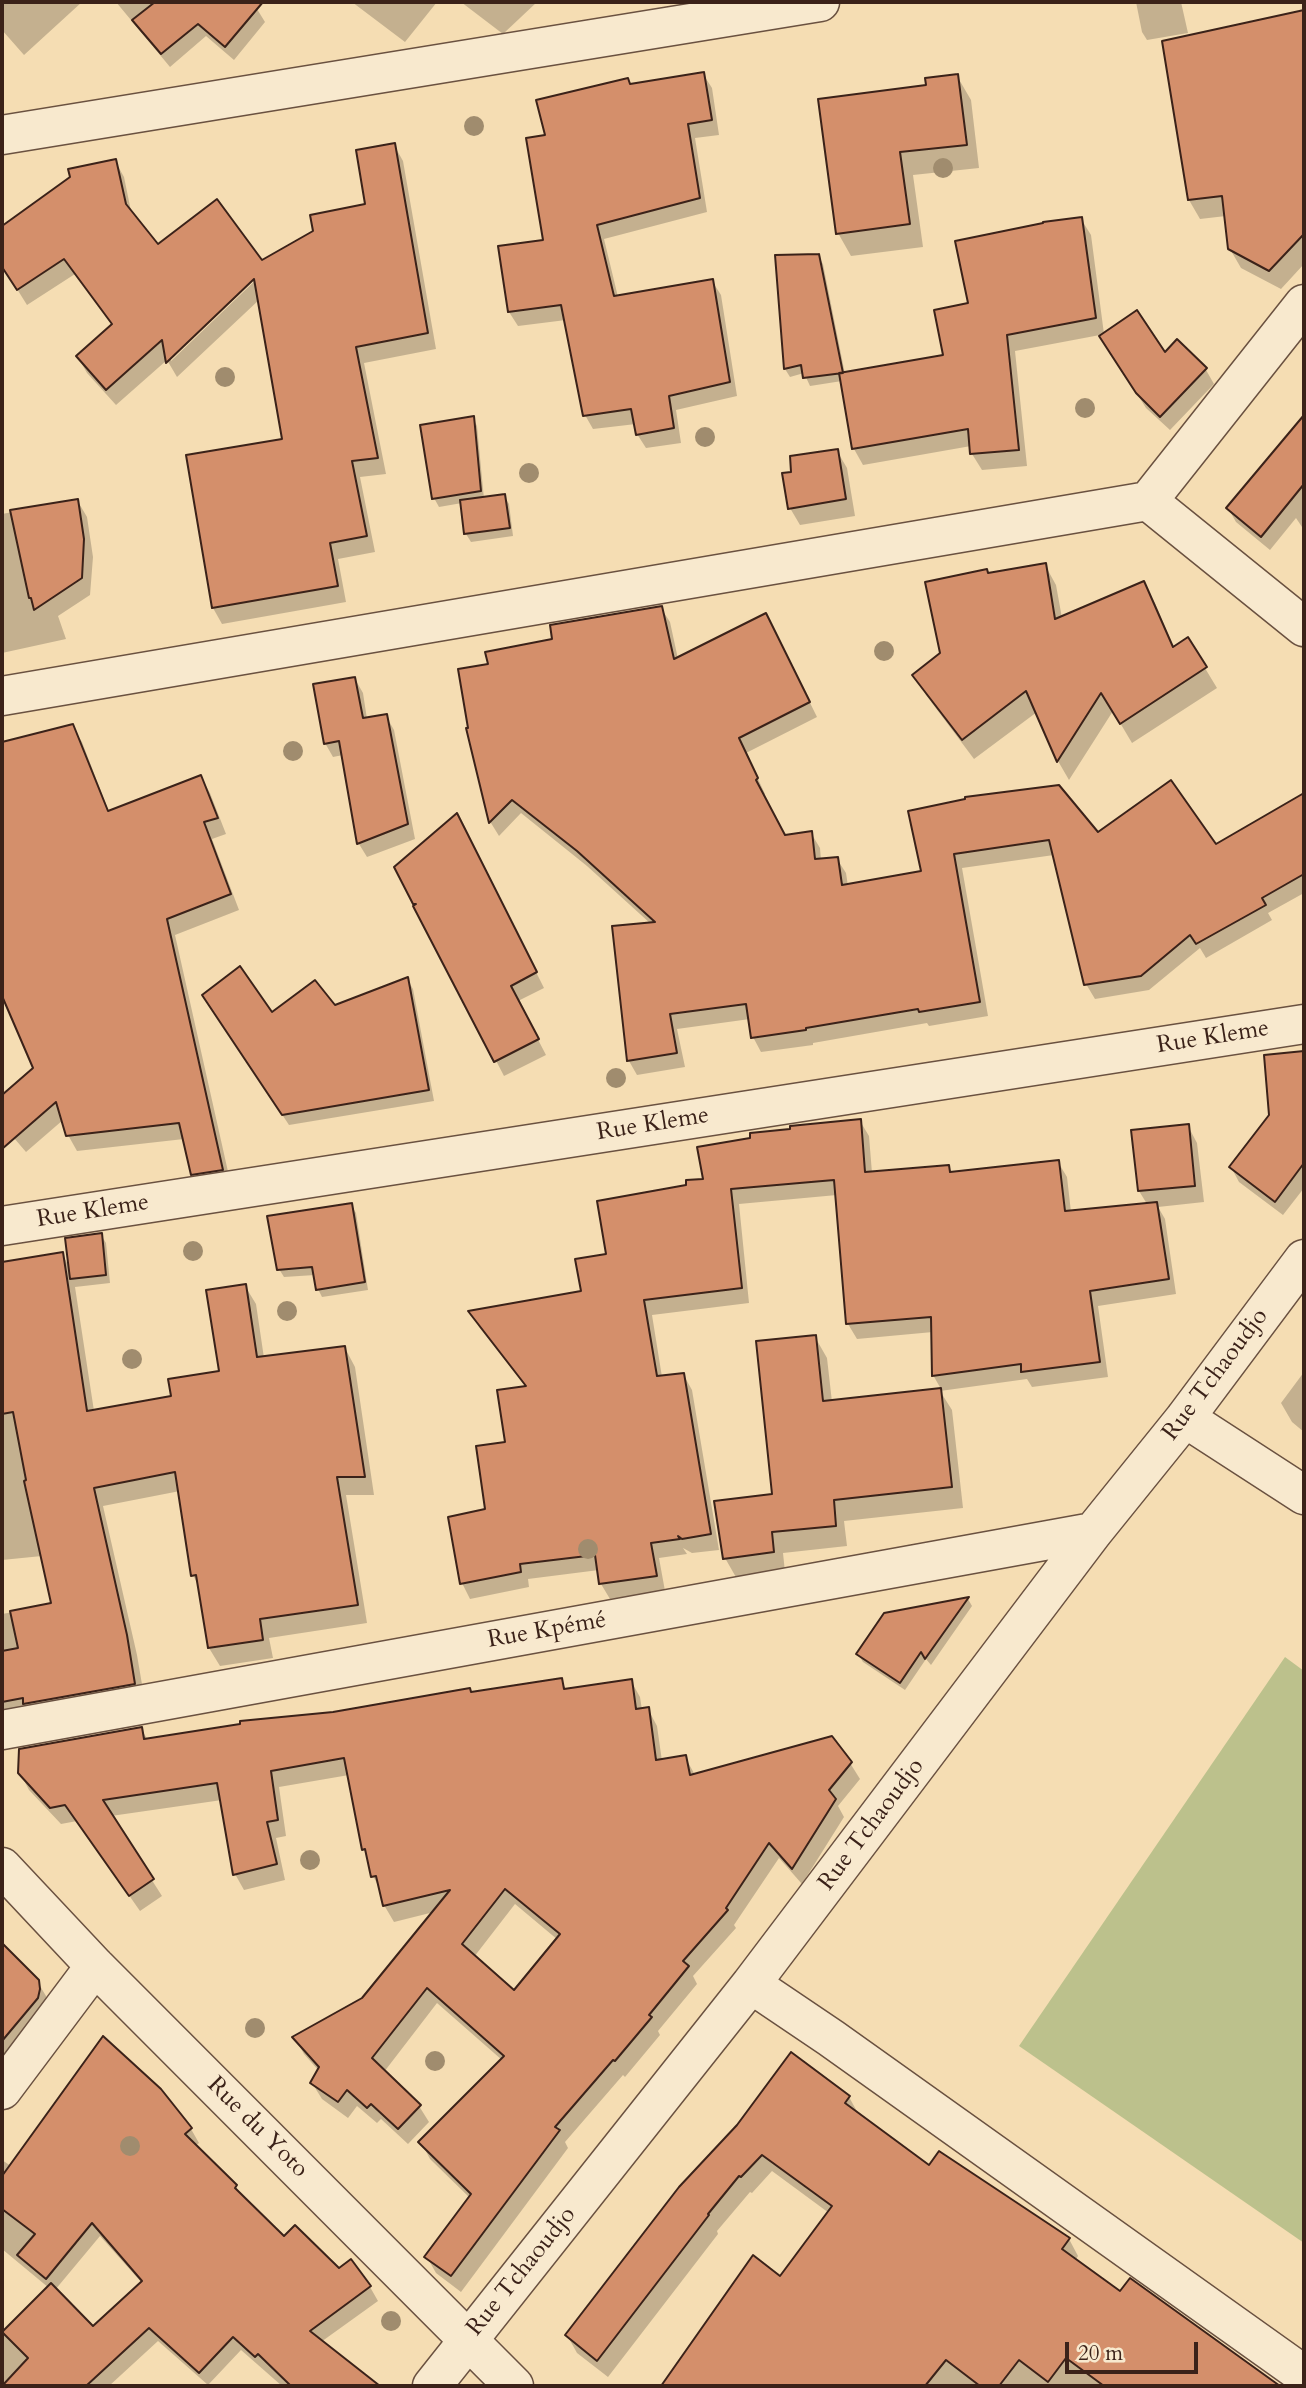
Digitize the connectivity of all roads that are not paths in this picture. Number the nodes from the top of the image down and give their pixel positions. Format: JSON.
{"nodes":[{"id":1,"x":804,"y":3,"type":"edge"},
{"id":2,"x":2,"y":135,"type":"edge"},
{"id":3,"x":1304,"y":304,"type":"edge"},
{"id":4,"x":1148,"y":500,"type":"junction"},
{"id":5,"x":1304,"y":627,"type":"edge"},
{"id":6,"x":2,"y":696,"type":"edge"},
{"id":7,"x":1304,"y":1024,"type":"edge"},
{"id":8,"x":2,"y":1226,"type":"edge"},
{"id":9,"x":1304,"y":1259,"type":"edge"},
{"id":10,"x":1185,"y":1418,"type":"junction"},
{"id":11,"x":1304,"y":1495,"type":"edge"},
{"id":12,"x":1093,"y":1532,"type":"junction"},
{"id":13,"x":2,"y":1730,"type":"edge"},
{"id":14,"x":2,"y":1867,"type":"edge"},
{"id":15,"x":95,"y":1966,"type":"junction"},
{"id":16,"x":751,"y":1984,"type":"junction"},
{"id":17,"x":2,"y":2090,"type":"edge"},
{"id":18,"x":469,"y":2340,"type":"junction"},
{"id":19,"x":1304,"y":2375,"type":"edge"},
{"id":20,"x":432,"y":2386,"type":"edge"},
{"id":21,"x":514,"y":2386,"type":"edge"}],
"edges":[{"from":1,"to":2,"type":"street"},
{"from":3,"to":4,"type":"street"},
{"from":4,"to":5,"type":"street"},
{"from":4,"to":6,"type":"street"},
{"from":7,"to":8,"type":"street","name":"Rue Kleme"},
{"from":9,"to":10,"type":"street","name":"Rue Tchaoudjo"},
{"from":10,"to":11,"type":"street"},
{"from":10,"to":12,"type":"street","name":"Rue Tchaoudjo"},
{"from":12,"to":13,"type":"street","name":"Rue Kpémé"},
{"from":12,"to":16,"type":"street","name":"Rue Tchaoudjo"},
{"from":14,"to":15,"type":"street","name":"Rue du Yoto"},
{"from":15,"to":17,"type":"street"},
{"from":15,"to":18,"type":"street","name":"Rue du Yoto"},
{"from":16,"to":18,"type":"street","name":"Rue Tchaoudjo"},
{"from":16,"to":19,"type":"street"},
{"from":18,"to":20,"type":"street","name":"Rue Tchaoudjo"},
{"from":18,"to":21,"type":"street","name":"Rue du Yoto"}]}
